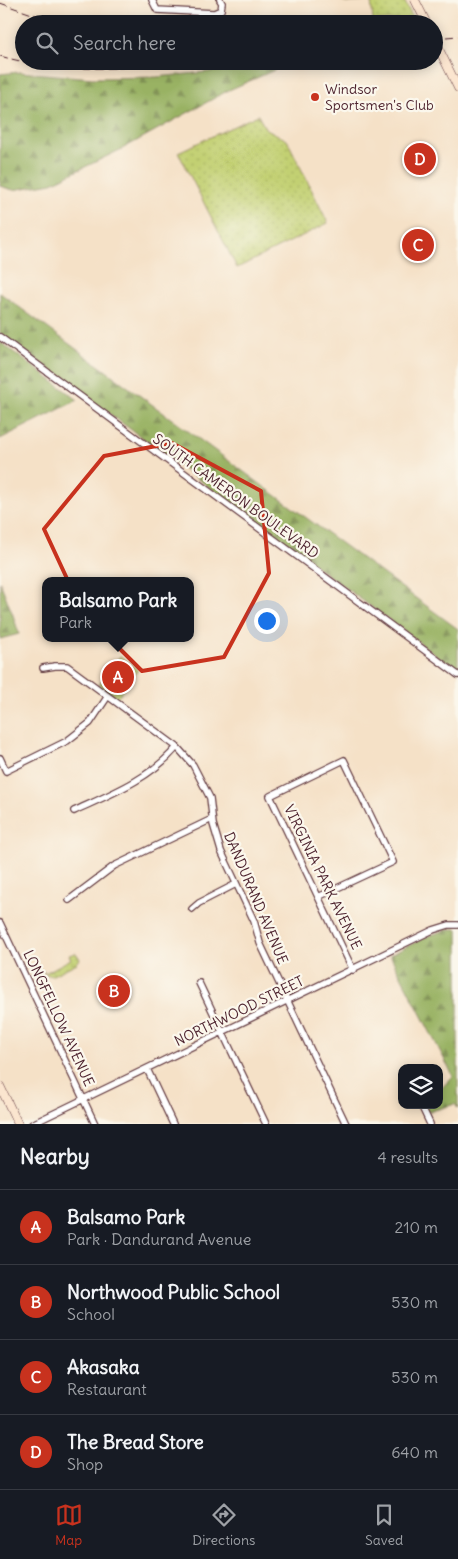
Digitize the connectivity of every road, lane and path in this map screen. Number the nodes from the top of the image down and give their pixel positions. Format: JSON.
{"nodes":[{"id":1,"x":152,"y":0,"type":"edge"},
{"id":2,"x":416,"y":0,"type":"edge"},
{"id":3,"x":221,"y":2,"type":"edge"},
{"id":4,"x":423,"y":15,"type":"edge"},
{"id":5,"x":443,"y":57,"type":"edge"},
{"id":6,"x":458,"y":88,"type":"edge"},
{"id":7,"x":0,"y":337,"type":"edge"},
{"id":8,"x":43,"y":668,"type":"dead end"},
{"id":9,"x":458,"y":675,"type":"edge"},
{"id":10,"x":108,"y":696,"type":"junction"},
{"id":11,"x":177,"y":747,"type":"junction"},
{"id":12,"x":0,"y":758,"type":"edge"},
{"id":13,"x":74,"y":811,"type":"dead end"},
{"id":14,"x":212,"y":819,"type":"junction"},
{"id":15,"x":236,"y":884,"type":"junction"},
{"id":16,"x":318,"y":897,"type":"junction"},
{"id":17,"x":69,"y":900,"type":"dead end"},
{"id":18,"x":192,"y":909,"type":"dead end"},
{"id":19,"x":0,"y":923,"type":"edge"},
{"id":20,"x":458,"y":924,"type":"edge"},
{"id":21,"x":353,"y":970,"type":"junction"},
{"id":22,"x":199,"y":983,"type":"dead end"},
{"id":23,"x":287,"y":1001,"type":"junction"},
{"id":24,"x":223,"y":1032,"type":"junction"},
{"id":25,"x":147,"y":1069,"type":"junction"},
{"id":26,"x":0,"y":1086,"type":"edge"},
{"id":27,"x":84,"y":1099,"type":"junction"},
{"id":28,"x":423,"y":1109,"type":"edge"},
{"id":29,"x":18,"y":1124,"type":"edge"},
{"id":30,"x":32,"y":1124,"type":"edge"},
{"id":31,"x":96,"y":1124,"type":"edge"},
{"id":32,"x":173,"y":1124,"type":"edge"},
{"id":33,"x":266,"y":1124,"type":"edge"},
{"id":34,"x":346,"y":1124,"type":"edge"},
{"id":35,"x":430,"y":1124,"type":"edge"}],
"edges":[{"from":1,"to":3,"type":"street"},
{"from":2,"to":4,"type":"street"},
{"from":5,"to":6,"type":"street"},
{"from":7,"to":9,"type":"street","name":"SOUTH CAMERON BOULEVARD"},
{"from":8,"to":10,"type":"street","name":"DANDURAND AVENUE"},
{"from":10,"to":11,"type":"street","name":"DANDURAND AVENUE"},
{"from":10,"to":12,"type":"street"},
{"from":11,"to":13,"type":"street"},
{"from":11,"to":14,"type":"street","name":"DANDURAND AVENUE"},
{"from":14,"to":15,"type":"street","name":"DANDURAND AVENUE"},
{"from":14,"to":17,"type":"street"},
{"from":15,"to":18,"type":"street"},
{"from":15,"to":23,"type":"street","name":"DANDURAND AVENUE"},
{"from":16,"to":16,"type":"street","name":"VIRGINIA PARK AVENUE"},
{"from":16,"to":21,"type":"street","name":"VIRGINIA PARK AVENUE"},
{"from":19,"to":27,"type":"street","name":"LONGFELLOW AVENUE"},
{"from":20,"to":21,"type":"street","name":"NORTHWOOD STREET"},
{"from":21,"to":23,"type":"street","name":"NORTHWOOD STREET"},
{"from":22,"to":24,"type":"street"},
{"from":23,"to":24,"type":"street","name":"NORTHWOOD STREET"},
{"from":23,"to":34,"type":"street","name":"DANDURAND AVENUE"},
{"from":24,"to":25,"type":"street","name":"NORTHWOOD STREET"},
{"from":24,"to":33,"type":"street"},
{"from":25,"to":27,"type":"street","name":"NORTHWOOD STREET"},
{"from":25,"to":32,"type":"street"},
{"from":26,"to":29,"type":"street"},
{"from":27,"to":30,"type":"street","name":"NORTHWOOD STREET"},
{"from":27,"to":31,"type":"street","name":"LONGFELLOW AVENUE"},
{"from":28,"to":35,"type":"street"}]}
